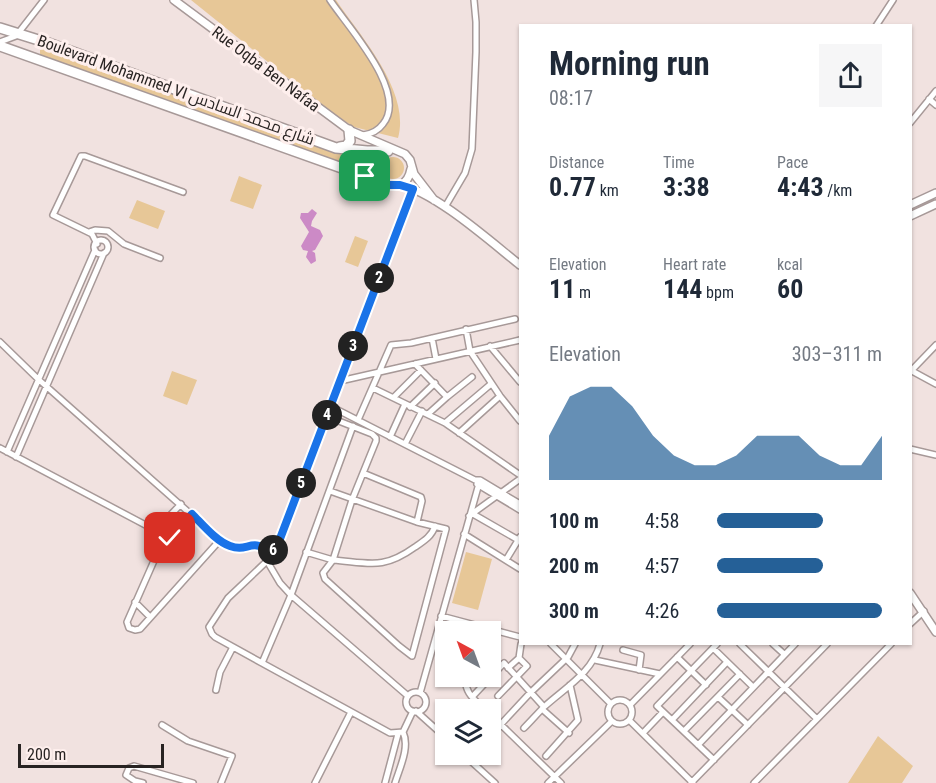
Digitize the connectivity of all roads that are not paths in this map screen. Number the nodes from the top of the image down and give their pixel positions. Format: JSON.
{"nodes":[{"id":1,"x":44,"y":0,"type":"edge"},
{"id":2,"x":174,"y":0,"type":"edge"},
{"id":3,"x":330,"y":0,"type":"edge"},
{"id":4,"x":474,"y":0,"type":"edge"},
{"id":5,"x":893,"y":0,"type":"edge"},
{"id":6,"x":877,"y":24,"type":"edge"},
{"id":7,"x":0,"y":28,"type":"edge"},
{"id":8,"x":17,"y":34,"type":"junction"},
{"id":9,"x":0,"y":44,"type":"edge"},
{"id":10,"x":936,"y":91,"type":"edge"},
{"id":11,"x":929,"y":99,"type":"junction"},
{"id":12,"x":936,"y":105,"type":"edge"},
{"id":13,"x":912,"y":120,"type":"edge"},
{"id":14,"x":349,"y":130,"type":"junction"},
{"id":15,"x":358,"y":135,"type":"junction"},
{"id":16,"x":336,"y":148,"type":"junction"},
{"id":17,"x":391,"y":151,"type":"junction"},
{"id":18,"x":371,"y":152,"type":"junction"},
{"id":19,"x":377,"y":161,"type":"junction"},
{"id":20,"x":411,"y":166,"type":"junction"},
{"id":21,"x":384,"y":183,"type":"junction"},
{"id":22,"x":400,"y":185,"type":"junction"},
{"id":23,"x":413,"y":189,"type":"junction"},
{"id":24,"x":183,"y":192,"type":"dead end"},
{"id":25,"x":936,"y":193,"type":"edge"},
{"id":26,"x":434,"y":200,"type":"junction"},
{"id":27,"x":912,"y":204,"type":"edge"},
{"id":28,"x":936,"y":204,"type":"edge"},
{"id":29,"x":445,"y":207,"type":"junction"},
{"id":30,"x":912,"y":215,"type":"edge"},
{"id":31,"x":89,"y":232,"type":"junction"},
{"id":32,"x":117,"y":238,"type":"junction"},
{"id":33,"x":108,"y":244,"type":"junction"},
{"id":34,"x":96,"y":247,"type":"junction"},
{"id":35,"x":104,"y":253,"type":"junction"},
{"id":36,"x":160,"y":258,"type":"dead end"},
{"id":37,"x":519,"y":264,"type":"edge"},
{"id":38,"x":71,"y":306,"type":"junction"},
{"id":39,"x":80,"y":309,"type":"junction"},
{"id":40,"x":515,"y":319,"type":"dead end"},
{"id":41,"x":466,"y":329,"type":"junction"},
{"id":42,"x":432,"y":338,"type":"junction"},
{"id":43,"x":519,"y":340,"type":"edge"},
{"id":44,"x":0,"y":342,"type":"edge"},
{"id":45,"x":936,"y":345,"type":"edge"},
{"id":46,"x":490,"y":346,"type":"junction"},
{"id":47,"x":470,"y":351,"type":"junction"},
{"id":48,"x":436,"y":359,"type":"junction"},
{"id":49,"x":415,"y":364,"type":"junction"},
{"id":50,"x":912,"y":369,"type":"edge"},
{"id":51,"x":421,"y":370,"type":"junction"},
{"id":52,"x":380,"y":372,"type":"junction"},
{"id":53,"x":519,"y":373,"type":"edge"},
{"id":54,"x":513,"y":376,"type":"junction"},
{"id":55,"x":472,"y":377,"type":"dead end"},
{"id":56,"x":38,"y":379,"type":"junction"},
{"id":57,"x":519,"y":380,"type":"edge"},
{"id":58,"x":340,"y":381,"type":"junction"},
{"id":59,"x":435,"y":383,"type":"junction"},
{"id":60,"x":491,"y":384,"type":"junction"},
{"id":61,"x":936,"y":384,"type":"edge"},
{"id":62,"x":46,"y":386,"type":"junction"},
{"id":63,"x":373,"y":388,"type":"junction"},
{"id":64,"x":500,"y":396,"type":"junction"},
{"id":65,"x":394,"y":397,"type":"junction"},
{"id":66,"x":447,"y":397,"type":"junction"},
{"id":67,"x":408,"y":405,"type":"junction"},
{"id":68,"x":330,"y":406,"type":"junction"},
{"id":69,"x":425,"y":413,"type":"junction"},
{"id":70,"x":326,"y":416,"type":"junction"},
{"id":71,"x":519,"y":418,"type":"edge"},
{"id":72,"x":358,"y":420,"type":"junction"},
{"id":73,"x":445,"y":423,"type":"junction"},
{"id":74,"x":353,"y":426,"type":"junction"},
{"id":75,"x":459,"y":434,"type":"junction"},
{"id":76,"x":390,"y":437,"type":"junction"},
{"id":77,"x":405,"y":444,"type":"junction"},
{"id":78,"x":0,"y":448,"type":"edge"},
{"id":79,"x":912,"y":449,"type":"edge"},
{"id":80,"x":7,"y":452,"type":"junction"},
{"id":81,"x":936,"y":455,"type":"edge"},
{"id":82,"x":16,"y":457,"type":"junction"},
{"id":83,"x":363,"y":473,"type":"junction"},
{"id":84,"x":519,"y":476,"type":"edge"},
{"id":85,"x":519,"y":478,"type":"edge"},
{"id":86,"x":478,"y":482,"type":"junction"},
{"id":87,"x":330,"y":491,"type":"junction"},
{"id":88,"x":500,"y":495,"type":"junction"},
{"id":89,"x":352,"y":500,"type":"junction"},
{"id":90,"x":181,"y":504,"type":"junction"},
{"id":91,"x":519,"y":504,"type":"edge"},
{"id":92,"x":519,"y":509,"type":"edge"},
{"id":93,"x":192,"y":514,"type":"junction"},
{"id":94,"x":471,"y":515,"type":"junction"},
{"id":95,"x":417,"y":522,"type":"junction"},
{"id":96,"x":435,"y":526,"type":"junction"},
{"id":97,"x":156,"y":530,"type":"junction"},
{"id":98,"x":464,"y":534,"type":"junction"},
{"id":99,"x":170,"y":538,"type":"junction"},
{"id":100,"x":519,"y":539,"type":"edge"},
{"id":101,"x":220,"y":540,"type":"junction"},
{"id":102,"x":519,"y":540,"type":"edge"},
{"id":103,"x":271,"y":552,"type":"junction"},
{"id":104,"x":306,"y":552,"type":"junction"},
{"id":105,"x":333,"y":560,"type":"junction"},
{"id":106,"x":506,"y":560,"type":"junction"},
{"id":107,"x":267,"y":561,"type":"junction"},
{"id":108,"x":519,"y":568,"type":"edge"},
{"id":109,"x":291,"y":595,"type":"junction"},
{"id":110,"x":912,"y":596,"type":"edge"},
{"id":111,"x":135,"y":602,"type":"junction"},
{"id":112,"x":924,"y":611,"type":"junction"},
{"id":113,"x":441,"y":616,"type":"junction"},
{"id":114,"x":150,"y":617,"type":"junction"},
{"id":115,"x":455,"y":621,"type":"edge"},
{"id":116,"x":912,"y":622,"type":"edge"},
{"id":117,"x":936,"y":632,"type":"edge"},
{"id":118,"x":501,"y":633,"type":"edge"},
{"id":119,"x":519,"y":637,"type":"edge"},
{"id":120,"x":521,"y":645,"type":"edge"},
{"id":121,"x":552,"y":645,"type":"edge"},
{"id":122,"x":575,"y":645,"type":"edge"},
{"id":123,"x":600,"y":645,"type":"edge"},
{"id":124,"x":689,"y":645,"type":"edge"},
{"id":125,"x":741,"y":645,"type":"edge"},
{"id":126,"x":774,"y":645,"type":"edge"},
{"id":127,"x":794,"y":645,"type":"edge"},
{"id":128,"x":826,"y":645,"type":"edge"},
{"id":129,"x":890,"y":645,"type":"edge"},
{"id":130,"x":715,"y":646,"type":"edge"},
{"id":131,"x":233,"y":647,"type":"junction"},
{"id":132,"x":623,"y":650,"type":"dead end"},
{"id":133,"x":784,"y":654,"type":"junction"},
{"id":134,"x":677,"y":657,"type":"junction"},
{"id":135,"x":519,"y":658,"type":"junction"},
{"id":136,"x":567,"y":658,"type":"junction"},
{"id":137,"x":595,"y":660,"type":"junction"},
{"id":138,"x":727,"y":662,"type":"junction"},
{"id":139,"x":262,"y":663,"type":"junction"},
{"id":140,"x":508,"y":668,"type":"junction"},
{"id":141,"x":639,"y":670,"type":"junction"},
{"id":142,"x":769,"y":670,"type":"junction"},
{"id":143,"x":691,"y":671,"type":"junction"},
{"id":144,"x":660,"y":674,"type":"junction"},
{"id":145,"x":740,"y":674,"type":"junction"},
{"id":146,"x":582,"y":675,"type":"junction"},
{"id":147,"x":515,"y":678,"type":"junction"},
{"id":148,"x":570,"y":685,"type":"junction"},
{"id":149,"x":706,"y":685,"type":"junction"},
{"id":150,"x":466,"y":687,"type":"edge"},
{"id":151,"x":753,"y":687,"type":"junction"},
{"id":152,"x":785,"y":687,"type":"junction"},
{"id":153,"x":216,"y":690,"type":"dead end"},
{"id":154,"x":420,"y":693,"type":"junction"},
{"id":155,"x":530,"y":693,"type":"junction"},
{"id":156,"x":408,"y":696,"type":"junction"},
{"id":157,"x":498,"y":696,"type":"dead end"},
{"id":158,"x":718,"y":696,"type":"junction"},
{"id":159,"x":472,"y":697,"type":"joint"},
{"id":160,"x":611,"y":704,"type":"junction"},
{"id":161,"x":630,"y":705,"type":"junction"},
{"id":162,"x":543,"y":708,"type":"junction"},
{"id":163,"x":731,"y":709,"type":"junction"},
{"id":164,"x":415,"y":711,"type":"junction"},
{"id":165,"x":351,"y":712,"type":"junction"},
{"id":166,"x":663,"y":712,"type":"junction"},
{"id":167,"x":817,"y":719,"type":"junction"},
{"id":168,"x":629,"y":720,"type":"junction"},
{"id":169,"x":672,"y":720,"type":"junction"},
{"id":170,"x":612,"y":721,"type":"junction"},
{"id":171,"x":501,"y":724,"type":"joint"},
{"id":172,"x":162,"y":725,"type":"dead end"},
{"id":173,"x":748,"y":725,"type":"junction"},
{"id":174,"x":435,"y":728,"type":"edge"},
{"id":175,"x":524,"y":728,"type":"dead end"},
{"id":176,"x":684,"y":731,"type":"junction"},
{"id":177,"x":400,"y":733,"type":"junction"},
{"id":178,"x":569,"y":733,"type":"junction"},
{"id":179,"x":643,"y":733,"type":"junction"},
{"id":180,"x":698,"y":745,"type":"junction"},
{"id":181,"x":546,"y":756,"type":"dead end"},
{"id":182,"x":714,"y":760,"type":"junction"},
{"id":183,"x":475,"y":765,"type":"edge"},
{"id":184,"x":554,"y":777,"type":"junction"},
{"id":185,"x":134,"y":782,"type":"edge"},
{"id":186,"x":144,"y":783,"type":"edge"},
{"id":187,"x":193,"y":783,"type":"edge"},
{"id":188,"x":221,"y":783,"type":"edge"},
{"id":189,"x":315,"y":783,"type":"edge"},
{"id":190,"x":385,"y":783,"type":"edge"},
{"id":191,"x":396,"y":783,"type":"edge"},
{"id":192,"x":495,"y":783,"type":"edge"},
{"id":193,"x":549,"y":783,"type":"edge"},
{"id":194,"x":561,"y":783,"type":"edge"},
{"id":195,"x":692,"y":783,"type":"edge"},
{"id":196,"x":754,"y":783,"type":"edge"}],
"edges":[{"from":1,"to":8,"type":"street"},
{"from":2,"to":14,"type":"street","name":"Rue Oqba Ben Nafaa"},
{"from":3,"to":15,"type":"street"},
{"from":4,"to":29,"type":"street"},
{"from":5,"to":6,"type":"street"},
{"from":7,"to":8,"type":"main road","name":"Boulevard Mohammed VI شارع محمد السادس"},
{"from":8,"to":9,"type":"street"},
{"from":8,"to":16,"type":"main road","name":"Boulevard Mohammed VI شارع محمد السادس"},
{"from":9,"to":21,"type":"main road","name":"Boulevard Mohammed VI شارع محمد السادس"},
{"from":10,"to":11,"type":"street"},
{"from":11,"to":12,"type":"street"},
{"from":11,"to":13,"type":"street"},
{"from":14,"to":15,"type":"street","name":"Rue Oqba Ben Nafaa"},
{"from":14,"to":16,"type":"main road"},
{"from":15,"to":17,"type":"street","name":"Rue Oqba Ben Nafaa"},
{"from":15,"to":18,"type":"street","name":"Rue Oqba Ben Nafaa"},
{"from":16,"to":18,"type":"main road","name":"Boulevard Mohammed VI شارع محمد السادس"},
{"from":17,"to":18,"type":"main road","name":"Boulevard Mohammed VI شارع محمد السادس"},
{"from":17,"to":19,"type":"street"},
{"from":17,"to":20,"type":"street"},
{"from":18,"to":19,"type":"street","name":"Rue Oqba Ben Nafaa"},
{"from":19,"to":21,"type":"street"},
{"from":20,"to":22,"type":"street"},
{"from":20,"to":26,"type":"street"},
{"from":21,"to":22,"type":"street"},
{"from":22,"to":23,"type":"street"},
{"from":23,"to":26,"type":"street"},
{"from":23,"to":58,"type":"street"},
{"from":24,"to":31,"type":"street"},
{"from":25,"to":27,"type":"street"},
{"from":26,"to":29,"type":"street"},
{"from":28,"to":30,"type":"street"},
{"from":29,"to":37,"type":"street"},
{"from":31,"to":32,"type":"street"},
{"from":31,"to":34,"type":"street"},
{"from":32,"to":33,"type":"street"},
{"from":32,"to":36,"type":"street"},
{"from":33,"to":34,"type":"street"},
{"from":33,"to":35,"type":"street"},
{"from":34,"to":35,"type":"street"},
{"from":34,"to":38,"type":"street"},
{"from":35,"to":39,"type":"street"},
{"from":38,"to":39,"type":"street"},
{"from":38,"to":56,"type":"street"},
{"from":39,"to":62,"type":"street"},
{"from":40,"to":41,"type":"street"},
{"from":41,"to":42,"type":"street"},
{"from":41,"to":47,"type":"street"},
{"from":42,"to":48,"type":"street"},
{"from":42,"to":52,"type":"street"},
{"from":43,"to":46,"type":"street"},
{"from":44,"to":56,"type":"street"},
{"from":45,"to":50,"type":"street"},
{"from":46,"to":47,"type":"street"},
{"from":46,"to":54,"type":"street"},
{"from":47,"to":48,"type":"street"},
{"from":47,"to":60,"type":"street"},
{"from":48,"to":49,"type":"street"},
{"from":49,"to":51,"type":"street"},
{"from":49,"to":52,"type":"street"},
{"from":50,"to":61,"type":"street"},
{"from":51,"to":59,"type":"street"},
{"from":51,"to":65,"type":"street"},
{"from":52,"to":58,"type":"street"},
{"from":52,"to":63,"type":"street"},
{"from":53,"to":54,"type":"street"},
{"from":54,"to":57,"type":"street"},
{"from":55,"to":66,"type":"street"},
{"from":56,"to":62,"type":"street"},
{"from":56,"to":80,"type":"street"},
{"from":58,"to":68,"type":"street"},
{"from":59,"to":66,"type":"street"},
{"from":59,"to":67,"type":"street"},
{"from":60,"to":64,"type":"street"},
{"from":60,"to":73,"type":"street"},
{"from":62,"to":82,"type":"street"},
{"from":62,"to":90,"type":"street"},
{"from":63,"to":65,"type":"street"},
{"from":63,"to":72,"type":"street"},
{"from":64,"to":71,"type":"street"},
{"from":64,"to":75,"type":"street"},
{"from":65,"to":67,"type":"street"},
{"from":66,"to":69,"type":"street"},
{"from":67,"to":69,"type":"street"},
{"from":67,"to":76,"type":"street"},
{"from":68,"to":70,"type":"street"},
{"from":68,"to":72,"type":"street"},
{"from":69,"to":73,"type":"street"},
{"from":69,"to":77,"type":"street"},
{"from":70,"to":74,"type":"street"},
{"from":70,"to":103,"type":"street"},
{"from":72,"to":76,"type":"street"},
{"from":73,"to":75,"type":"street"},
{"from":74,"to":83,"type":"street"},
{"from":74,"to":87,"type":"street"},
{"from":75,"to":84,"type":"street"},
{"from":76,"to":77,"type":"street"},
{"from":77,"to":86,"type":"street"},
{"from":78,"to":80,"type":"street"},
{"from":79,"to":81,"type":"street"},
{"from":80,"to":82,"type":"street"},
{"from":82,"to":97,"type":"street"},
{"from":83,"to":89,"type":"street"},
{"from":83,"to":95,"type":"street"},
{"from":85,"to":88,"type":"street"},
{"from":86,"to":88,"type":"street"},
{"from":86,"to":94,"type":"street"},
{"from":87,"to":89,"type":"street"},
{"from":87,"to":104,"type":"street"},
{"from":88,"to":91,"type":"street"},
{"from":88,"to":92,"type":"street"},
{"from":88,"to":94,"type":"street"},
{"from":89,"to":95,"type":"street"},
{"from":89,"to":105,"type":"street"},
{"from":90,"to":93,"type":"street"},
{"from":90,"to":97,"type":"street"},
{"from":93,"to":99,"type":"street"},
{"from":93,"to":101,"type":"street"},
{"from":94,"to":98,"type":"street"},
{"from":94,"to":100,"type":"street"},
{"from":95,"to":96,"type":"street"},
{"from":96,"to":105,"type":"street"},
{"from":96,"to":105,"type":"street"},
{"from":97,"to":99,"type":"street"},
{"from":98,"to":106,"type":"street"},
{"from":98,"to":113,"type":"street"},
{"from":99,"to":111,"type":"street"},
{"from":101,"to":103,"type":"street"},
{"from":101,"to":114,"type":"street"},
{"from":102,"to":106,"type":"street"},
{"from":103,"to":107,"type":"street"},
{"from":104,"to":105,"type":"street"},
{"from":104,"to":109,"type":"street"},
{"from":106,"to":108,"type":"street"},
{"from":107,"to":109,"type":"street"},
{"from":107,"to":131,"type":"street"},
{"from":109,"to":139,"type":"street"},
{"from":109,"to":156,"type":"street"},
{"from":110,"to":112,"type":"street"},
{"from":111,"to":114,"type":"street"},
{"from":111,"to":114,"type":"street"},
{"from":112,"to":116,"type":"street"},
{"from":112,"to":117,"type":"street"},
{"from":113,"to":115,"type":"street"},
{"from":113,"to":154,"type":"street"},
{"from":118,"to":119,"type":"street"},
{"from":120,"to":135,"type":"street"},
{"from":121,"to":136,"type":"street"},
{"from":122,"to":136,"type":"street"},
{"from":123,"to":137,"type":"street"},
{"from":124,"to":134,"type":"street"},
{"from":125,"to":142,"type":"street"},
{"from":126,"to":133,"type":"street"},
{"from":127,"to":133,"type":"street"},
{"from":128,"to":152,"type":"street"},
{"from":129,"to":167,"type":"street"},
{"from":130,"to":138,"type":"street"},
{"from":130,"to":143,"type":"street"},
{"from":131,"to":139,"type":"street"},
{"from":131,"to":153,"type":"street"},
{"from":132,"to":141,"type":"street"},
{"from":133,"to":142,"type":"street"},
{"from":134,"to":143,"type":"street"},
{"from":134,"to":144,"type":"street"},
{"from":135,"to":140,"type":"street"},
{"from":135,"to":147,"type":"street"},
{"from":136,"to":146,"type":"street"},
{"from":136,"to":155,"type":"street"},
{"from":137,"to":141,"type":"street"},
{"from":137,"to":146,"type":"street"},
{"from":138,"to":145,"type":"street"},
{"from":138,"to":149,"type":"street"},
{"from":139,"to":165,"type":"street"},
{"from":140,"to":147,"type":"street"},
{"from":140,"to":159,"type":"street"},
{"from":141,"to":144,"type":"street"},
{"from":142,"to":151,"type":"street"},
{"from":142,"to":152,"type":"street"},
{"from":143,"to":149,"type":"street"},
{"from":143,"to":166,"type":"street"},
{"from":144,"to":161,"type":"street"},
{"from":145,"to":151,"type":"street"},
{"from":145,"to":158,"type":"street"},
{"from":146,"to":148,"type":"street"},
{"from":146,"to":160,"type":"street"},
{"from":147,"to":155,"type":"street"},
{"from":147,"to":157,"type":"street"},
{"from":148,"to":162,"type":"street"},
{"from":148,"to":178,"type":"street"},
{"from":149,"to":169,"type":"street"},
{"from":150,"to":159,"type":"street"},
{"from":151,"to":163,"type":"street"},
{"from":152,"to":167,"type":"street"},
{"from":152,"to":173,"type":"street"},
{"from":154,"to":156,"type":"street"},
{"from":154,"to":164,"type":"street"},
{"from":155,"to":162,"type":"street"},
{"from":155,"to":171,"type":"street"},
{"from":156,"to":164,"type":"street"},
{"from":158,"to":163,"type":"street"},
{"from":158,"to":176,"type":"street"},
{"from":160,"to":161,"type":"street"},
{"from":160,"to":170,"type":"street"},
{"from":161,"to":168,"type":"street"},
{"from":162,"to":175,"type":"street"},
{"from":162,"to":178,"type":"street"},
{"from":163,"to":173,"type":"street"},
{"from":163,"to":180,"type":"street"},
{"from":164,"to":174,"type":"street"},
{"from":164,"to":177,"type":"street"},
{"from":165,"to":177,"type":"street"},
{"from":165,"to":189,"type":"street"},
{"from":166,"to":169,"type":"street"},
{"from":166,"to":179,"type":"street"},
{"from":167,"to":196,"type":"street"},
{"from":168,"to":170,"type":"street"},
{"from":168,"to":179,"type":"street"},
{"from":169,"to":176,"type":"street"},
{"from":170,"to":184,"type":"street"},
{"from":171,"to":184,"type":"street"},
{"from":172,"to":188,"type":"street"},
{"from":173,"to":182,"type":"street"},
{"from":176,"to":180,"type":"street"},
{"from":177,"to":190,"type":"street"},
{"from":177,"to":191,"type":"street"},
{"from":178,"to":181,"type":"street"},
{"from":179,"to":195,"type":"street"},
{"from":180,"to":182,"type":"street"},
{"from":182,"to":195,"type":"street"},
{"from":183,"to":192,"type":"street"},
{"from":184,"to":193,"type":"street"},
{"from":184,"to":194,"type":"street"},
{"from":185,"to":186,"type":"street"},
{"from":185,"to":187,"type":"street"}]}
